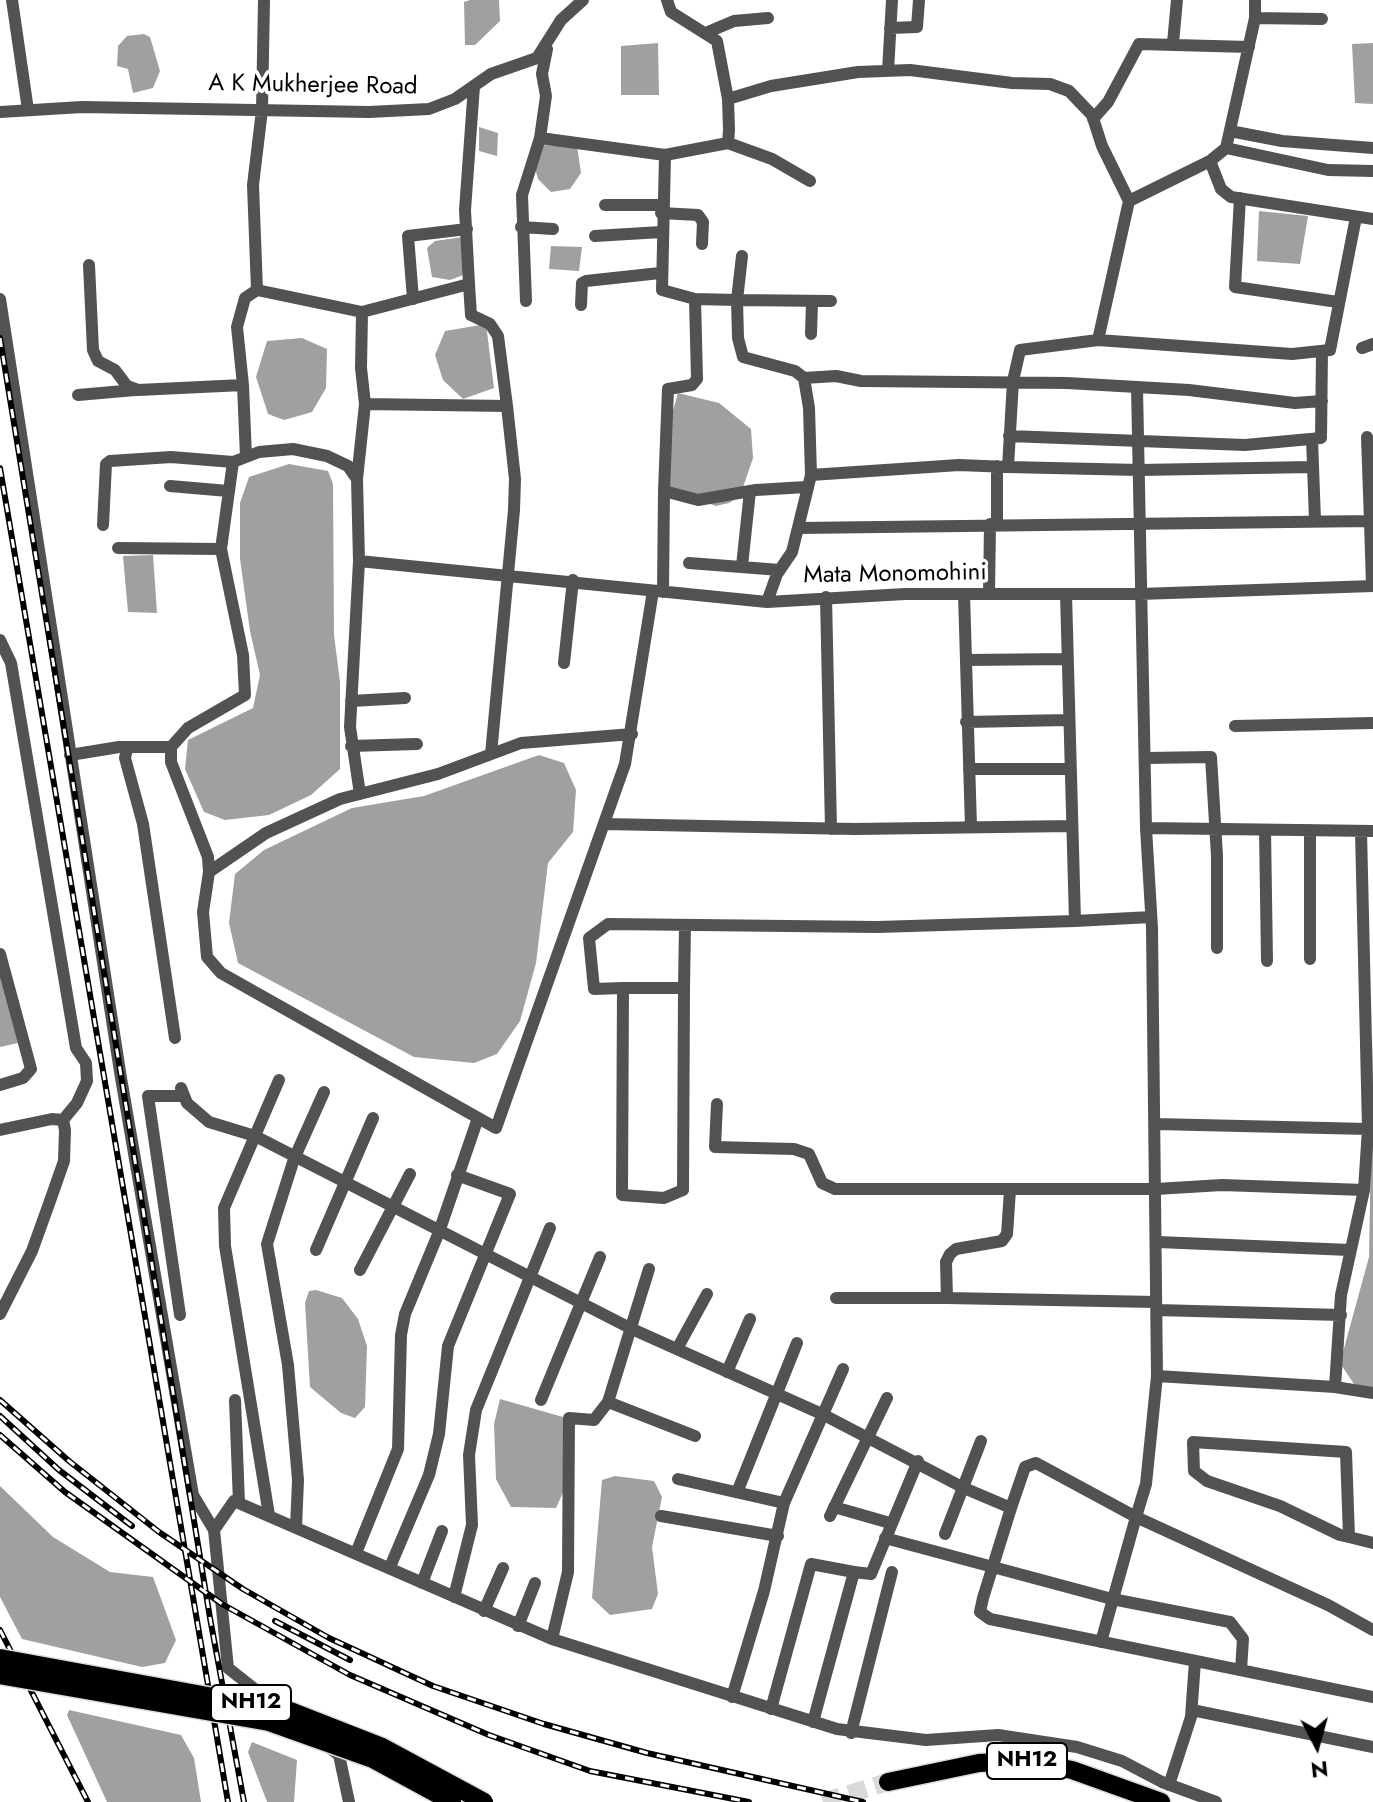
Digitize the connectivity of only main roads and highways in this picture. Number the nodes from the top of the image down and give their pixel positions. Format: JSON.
{"nodes":[{"id":1,"x":0,"y":1658,"type":"edge"},
{"id":2,"x":0,"y":1675,"type":"edge"},
{"id":3,"x":888,"y":1782,"type":"tunnel mouth"},
{"id":4,"x":1165,"y":1793,"type":"edge"},
{"id":5,"x":452,"y":1802,"type":"edge"},
{"id":6,"x":484,"y":1802,"type":"edge"}],
"edges":[{"from":1,"to":6,"type":"highway","number":"NH12","bridge":true},
{"from":2,"to":5,"type":"highway","number":"NH12","bridge":true},
{"from":3,"to":4,"type":"highway","number":"NH12"}]}
